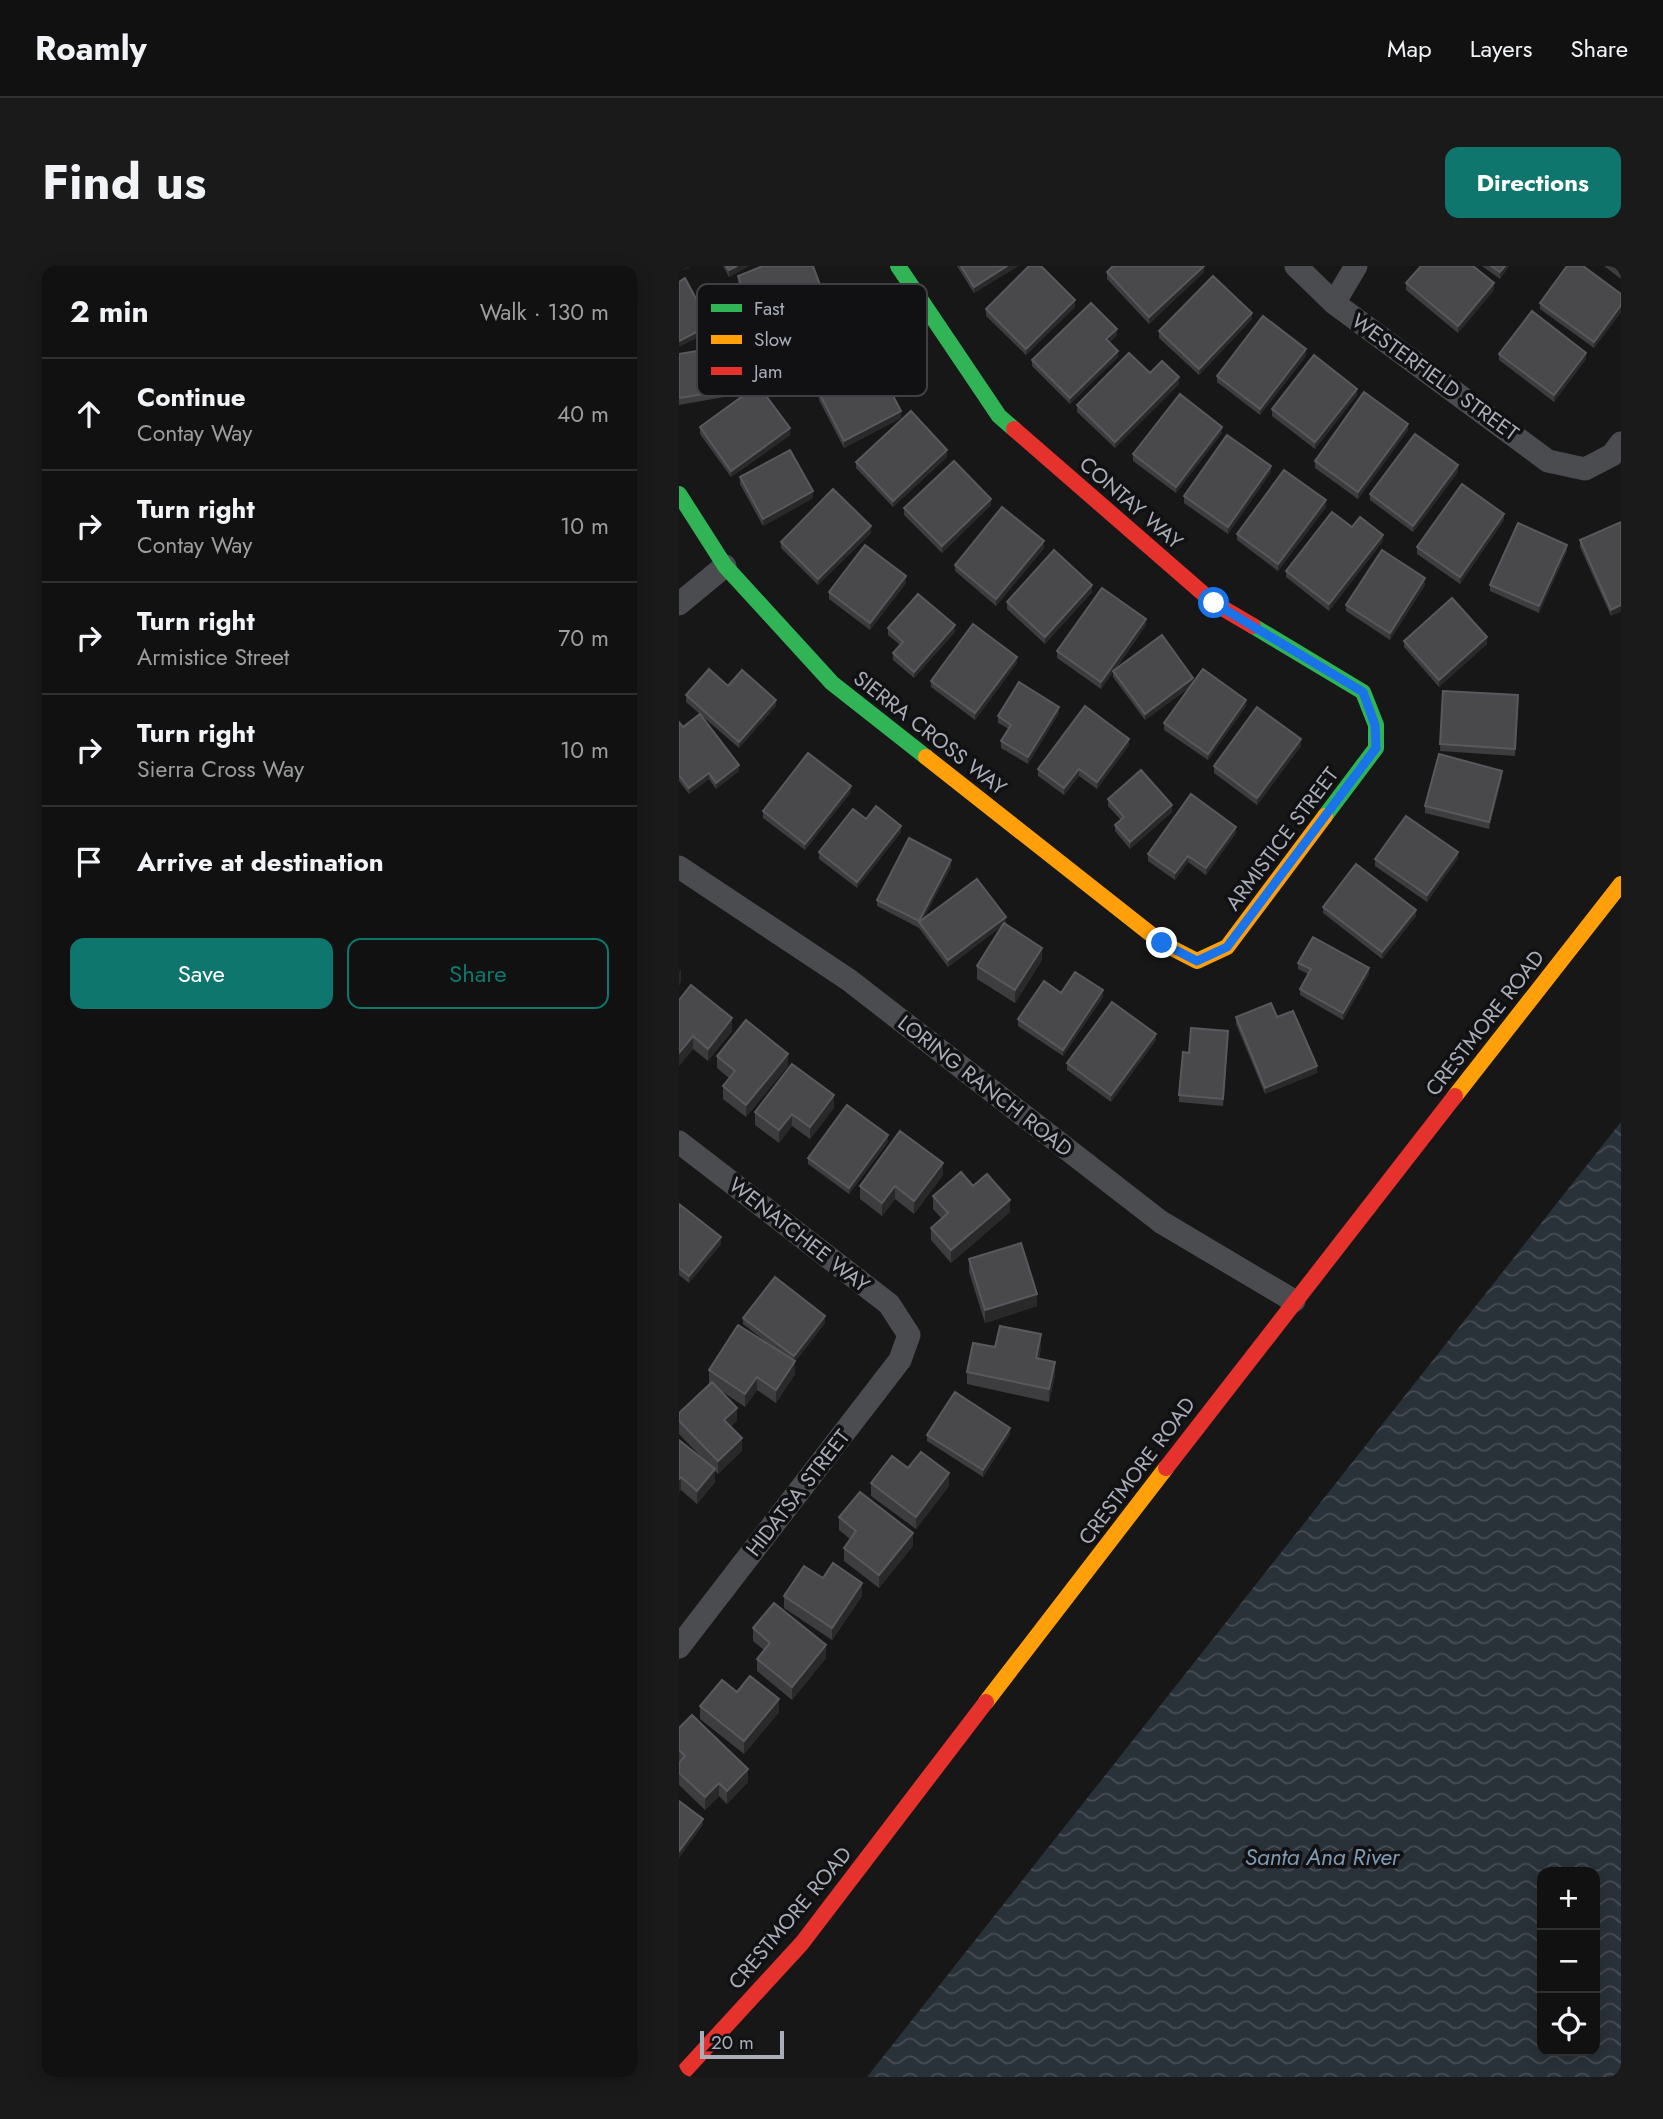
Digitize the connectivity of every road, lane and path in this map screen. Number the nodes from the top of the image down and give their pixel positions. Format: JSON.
{"nodes":[{"id":1,"x":898,"y":266,"type":"edge"},
{"id":2,"x":1296,"y":266,"type":"edge"},
{"id":3,"x":1356,"y":266,"type":"edge"},
{"id":4,"x":910,"y":284,"type":"edge"},
{"id":5,"x":1333,"y":303,"type":"junction"},
{"id":6,"x":927,"y":309,"type":"edge"},
{"id":7,"x":1621,"y":443,"type":"edge"},
{"id":8,"x":679,"y":494,"type":"edge"},
{"id":9,"x":725,"y":566,"type":"junction"},
{"id":10,"x":679,"y":604,"type":"edge"},
{"id":11,"x":1375,"y":725,"type":"joint"},
{"id":12,"x":679,"y":867,"type":"edge"},
{"id":13,"x":1621,"y":884,"type":"edge"},
{"id":14,"x":1197,"y":961,"type":"joint"},
{"id":15,"x":679,"y":1142,"type":"edge"},
{"id":16,"x":1294,"y":1301,"type":"junction"},
{"id":17,"x":909,"y":1335,"type":"joint"},
{"id":18,"x":679,"y":1647,"type":"edge"},
{"id":19,"x":679,"y":2077,"type":"edge"}],
"edges":[{"from":1,"to":4,"type":"street","name":"CONTAY WAY"},
{"from":2,"to":5,"type":"street","name":"WESTERFIELD STREET"},
{"from":3,"to":5,"type":"street"},
{"from":5,"to":7,"type":"street","name":"WESTERFIELD STREET"},
{"from":6,"to":11,"type":"street","name":"CONTAY WAY"},
{"from":8,"to":9,"type":"street","name":"SIERRA CROSS WAY"},
{"from":9,"to":10,"type":"street"},
{"from":9,"to":14,"type":"street","name":"SIERRA CROSS WAY"},
{"from":11,"to":14,"type":"street","name":"ARMISTICE STREET"},
{"from":12,"to":16,"type":"street","name":"LORING RANCH ROAD"},
{"from":13,"to":16,"type":"street","name":"CRESTMORE ROAD"},
{"from":15,"to":17,"type":"street","name":"WENATCHEE WAY"},
{"from":16,"to":19,"type":"street","name":"CRESTMORE ROAD"},
{"from":17,"to":18,"type":"street","name":"HIDATSA STREET"}]}
